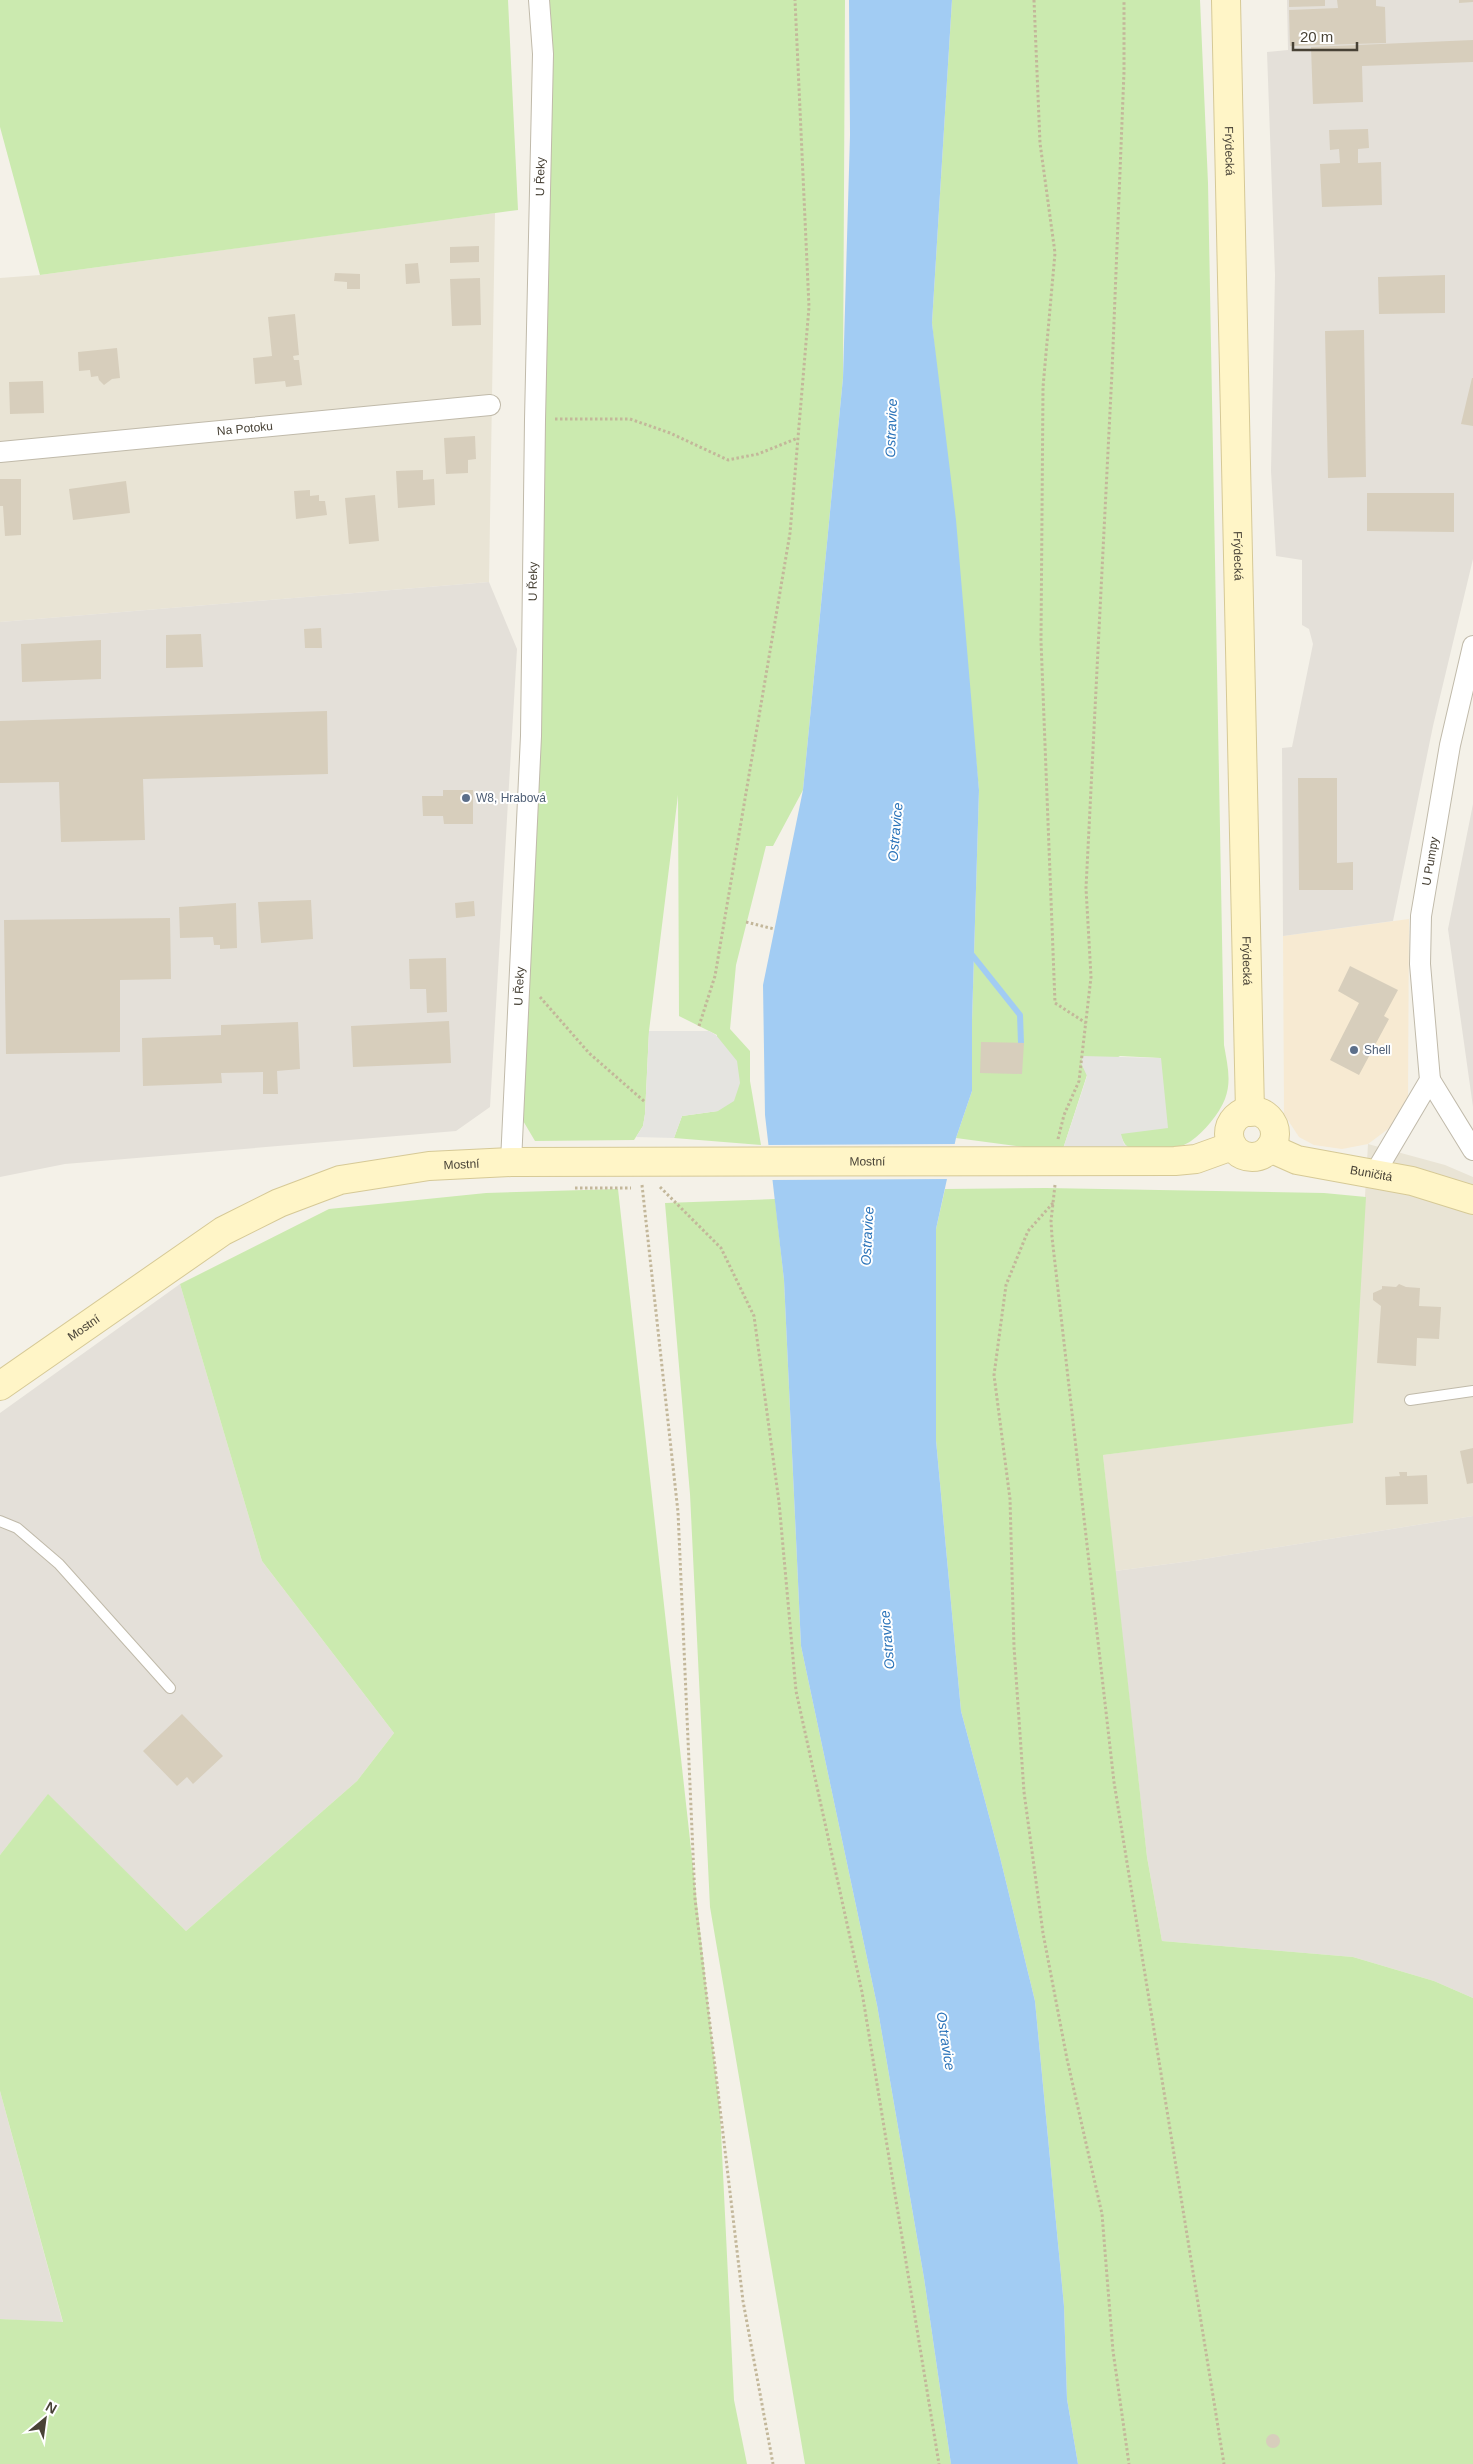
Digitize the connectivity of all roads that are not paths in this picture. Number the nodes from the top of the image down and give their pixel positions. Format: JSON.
{"nodes":[{"id":1,"x":539,"y":0,"type":"edge"},
{"id":2,"x":1226,"y":0,"type":"edge"},
{"id":3,"x":490,"y":405,"type":"dead end"},
{"id":4,"x":0,"y":452,"type":"edge"},
{"id":5,"x":1473,"y":646,"type":"edge"},
{"id":6,"x":1430,"y":1080,"type":"junction"},
{"id":7,"x":1250,"y":1112,"type":"junction"},
{"id":8,"x":1232,"y":1146,"type":"junction"},
{"id":9,"x":1270,"y":1148,"type":"junction"},
{"id":10,"x":1473,"y":1150,"type":"edge"},
{"id":11,"x":511,"y":1162,"type":"junction"},
{"id":12,"x":1375,"y":1173,"type":"junction"},
{"id":13,"x":1473,"y":1200,"type":"edge"},
{"id":14,"x":0,"y":1386,"type":"edge"},
{"id":15,"x":1473,"y":1391,"type":"edge"},
{"id":16,"x":1410,"y":1400,"type":"dead end"},
{"id":17,"x":0,"y":1521,"type":"edge"},
{"id":18,"x":170,"y":1688,"type":"dead end"}],
"edges":[{"from":1,"to":11,"type":"street","name":"U Řeky"},
{"from":2,"to":7,"type":"main road","name":"Frýdecká"},
{"from":3,"to":4,"type":"street","name":"Na Potoku"},
{"from":5,"to":6,"type":"street","name":"U Pumpy"},
{"from":6,"to":10,"type":"street","name":"U Pumpy"},
{"from":6,"to":12,"type":"street"},
{"from":7,"to":8,"type":"main road"},
{"from":7,"to":9,"type":"main road"},
{"from":8,"to":9,"type":"main road"},
{"from":8,"to":11,"type":"main road","name":"Mostní"},
{"from":9,"to":12,"type":"main road","name":"Buničitá"},
{"from":11,"to":14,"type":"main road","name":"Mostní"},
{"from":12,"to":13,"type":"main road","name":"Buničitá"},
{"from":15,"to":16,"type":"lane"},
{"from":17,"to":18,"type":"lane"}]}
